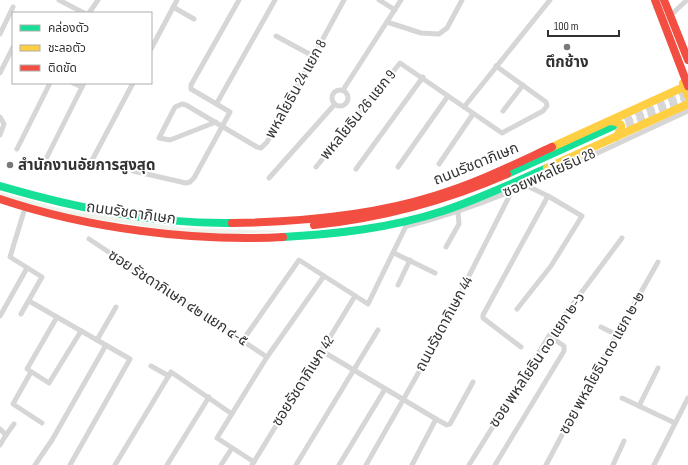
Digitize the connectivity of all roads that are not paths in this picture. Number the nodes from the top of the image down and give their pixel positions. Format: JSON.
{"nodes":[{"id":1,"x":59,"y":0,"type":"edge"},
{"id":2,"x":98,"y":0,"type":"edge"},
{"id":3,"x":177,"y":0,"type":"edge"},
{"id":4,"x":239,"y":0,"type":"edge"},
{"id":5,"x":275,"y":0,"type":"edge"},
{"id":6,"x":344,"y":0,"type":"edge"},
{"id":7,"x":379,"y":0,"type":"edge"},
{"id":8,"x":401,"y":0,"type":"edge"},
{"id":9,"x":462,"y":0,"type":"edge"},
{"id":10,"x":550,"y":0,"type":"edge"},
{"id":11,"x":651,"y":0,"type":"edge"},
{"id":12,"x":655,"y":0,"type":"edge"},
{"id":13,"x":660,"y":0,"type":"edge"},
{"id":14,"x":664,"y":0,"type":"edge"},
{"id":15,"x":687,"y":0,"type":"edge"},
{"id":16,"x":13,"y":7,"type":"dead end"},
{"id":17,"x":173,"y":7,"type":"junction"},
{"id":18,"x":395,"y":10,"type":"junction"},
{"id":19,"x":82,"y":12,"type":"edge"},
{"id":20,"x":90,"y":12,"type":"edge"},
{"id":21,"x":671,"y":15,"type":"junction"},
{"id":22,"x":194,"y":19,"type":"dead end"},
{"id":23,"x":387,"y":22,"type":"junction"},
{"id":24,"x":0,"y":34,"type":"edge"},
{"id":25,"x":276,"y":36,"type":"dead end"},
{"id":26,"x":152,"y":46,"type":"edge"},
{"id":27,"x":313,"y":56,"type":"junction"},
{"id":28,"x":687,"y":57,"type":"edge"},
{"id":29,"x":673,"y":58,"type":"junction"},
{"id":30,"x":10,"y":59,"type":"edge"},
{"id":31,"x":496,"y":66,"type":"junction"},
{"id":32,"x":0,"y":73,"type":"edge"},
{"id":33,"x":688,"y":73,"type":"edge"},
{"id":34,"x":423,"y":78,"type":"junction"},
{"id":35,"x":50,"y":84,"type":"edge"},
{"id":36,"x":132,"y":84,"type":"edge"},
{"id":37,"x":83,"y":85,"type":"edge"},
{"id":38,"x":523,"y":85,"type":"junction"},
{"id":39,"x":687,"y":86,"type":"edge"},
{"id":40,"x":343,"y":90,"type":"junction"},
{"id":41,"x":448,"y":96,"type":"junction"},
{"id":42,"x":688,"y":96,"type":"edge"},
{"id":43,"x":217,"y":103,"type":"junction"},
{"id":44,"x":335,"y":104,"type":"junction"},
{"id":45,"x":688,"y":104,"type":"edge"},
{"id":46,"x":464,"y":107,"type":"junction"},
{"id":47,"x":503,"y":111,"type":"dead end"},
{"id":48,"x":688,"y":111,"type":"edge"},
{"id":49,"x":473,"y":114,"type":"junction"},
{"id":50,"x":0,"y":117,"type":"edge"},
{"id":51,"x":216,"y":122,"type":"junction"},
{"id":52,"x":223,"y":126,"type":"junction"},
{"id":53,"x":613,"y":130,"type":"junction"},
{"id":54,"x":0,"y":135,"type":"edge"},
{"id":55,"x":18,"y":149,"type":"dead end"},
{"id":56,"x":46,"y":159,"type":"dead end"},
{"id":57,"x":438,"y":164,"type":"dead end"},
{"id":58,"x":89,"y":166,"type":"dead end"},
{"id":59,"x":316,"y":167,"type":"dead end"},
{"id":60,"x":398,"y":167,"type":"dead end"},
{"id":61,"x":356,"y":169,"type":"dead end"},
{"id":62,"x":133,"y":171,"type":"dead end"},
{"id":63,"x":268,"y":178,"type":"dead end"},
{"id":64,"x":521,"y":183,"type":"junction"},
{"id":65,"x":0,"y":186,"type":"edge"},
{"id":66,"x":514,"y":190,"type":"junction"},
{"id":67,"x":548,"y":196,"type":"junction"},
{"id":68,"x":0,"y":199,"type":"edge"},
{"id":69,"x":25,"y":208,"type":"junction"},
{"id":70,"x":458,"y":212,"type":"junction"},
{"id":71,"x":407,"y":224,"type":"junction"},
{"id":72,"x":262,"y":238,"type":"junction"},
{"id":73,"x":622,"y":238,"type":"dead end"},
{"id":74,"x":89,"y":239,"type":"dead end"},
{"id":75,"x":446,"y":247,"type":"dead end"},
{"id":76,"x":394,"y":253,"type":"junction"},
{"id":77,"x":410,"y":260,"type":"junction"},
{"id":78,"x":658,"y":262,"type":"dead end"},
{"id":79,"x":27,"y":268,"type":"junction"},
{"id":80,"x":435,"y":273,"type":"dead end"},
{"id":81,"x":324,"y":276,"type":"junction"},
{"id":82,"x":398,"y":285,"type":"dead end"},
{"id":83,"x":354,"y":296,"type":"junction"},
{"id":84,"x":29,"y":301,"type":"junction"},
{"id":85,"x":116,"y":307,"type":"dead end"},
{"id":86,"x":517,"y":309,"type":"dead end"},
{"id":87,"x":21,"y":314,"type":"dead end"},
{"id":88,"x":0,"y":316,"type":"edge"},
{"id":89,"x":57,"y":317,"type":"junction"},
{"id":90,"x":601,"y":327,"type":"dead end"},
{"id":91,"x":378,"y":330,"type":"dead end"},
{"id":92,"x":81,"y":331,"type":"junction"},
{"id":93,"x":617,"y":335,"type":"junction"},
{"id":94,"x":549,"y":336,"type":"junction"},
{"id":95,"x":97,"y":340,"type":"junction"},
{"id":96,"x":243,"y":340,"type":"junction"},
{"id":97,"x":106,"y":345,"type":"junction"},
{"id":98,"x":521,"y":347,"type":"dead end"},
{"id":99,"x":322,"y":351,"type":"junction"},
{"id":100,"x":267,"y":357,"type":"junction"},
{"id":101,"x":151,"y":366,"type":"dead end"},
{"id":102,"x":658,"y":368,"type":"dead end"},
{"id":103,"x":353,"y":371,"type":"junction"},
{"id":104,"x":31,"y":372,"type":"junction"},
{"id":105,"x":169,"y":376,"type":"junction"},
{"id":106,"x":473,"y":382,"type":"dead end"},
{"id":107,"x":385,"y":389,"type":"junction"},
{"id":108,"x":209,"y":397,"type":"junction"},
{"id":109,"x":622,"y":398,"type":"dead end"},
{"id":110,"x":688,"y":398,"type":"edge"},
{"id":111,"x":403,"y":400,"type":"junction"},
{"id":112,"x":639,"y":406,"type":"junction"},
{"id":113,"x":232,"y":414,"type":"junction"},
{"id":114,"x":436,"y":418,"type":"junction"},
{"id":115,"x":42,"y":423,"type":"dead end"},
{"id":116,"x":675,"y":423,"type":"junction"},
{"id":117,"x":14,"y":424,"type":"dead end"},
{"id":118,"x":0,"y":429,"type":"edge"},
{"id":119,"x":6,"y":435,"type":"junction"},
{"id":120,"x":624,"y":441,"type":"dead end"},
{"id":121,"x":0,"y":445,"type":"edge"},
{"id":122,"x":232,"y":448,"type":"junction"},
{"id":123,"x":253,"y":464,"type":"edge"},
{"id":124,"x":35,"y":465,"type":"edge"},
{"id":125,"x":70,"y":465,"type":"edge"},
{"id":126,"x":115,"y":465,"type":"edge"},
{"id":127,"x":167,"y":465,"type":"edge"},
{"id":128,"x":221,"y":465,"type":"edge"},
{"id":129,"x":296,"y":465,"type":"edge"},
{"id":130,"x":339,"y":465,"type":"edge"},
{"id":131,"x":366,"y":465,"type":"edge"},
{"id":132,"x":412,"y":465,"type":"edge"},
{"id":133,"x":470,"y":465,"type":"edge"},
{"id":134,"x":495,"y":465,"type":"edge"},
{"id":135,"x":546,"y":465,"type":"edge"},
{"id":136,"x":613,"y":465,"type":"edge"},
{"id":137,"x":654,"y":465,"type":"edge"}],
"edges":[{"from":1,"to":19,"type":"street"},
{"from":2,"to":20,"type":"street"},
{"from":3,"to":17,"type":"street"},
{"from":4,"to":43,"type":"street"},
{"from":5,"to":43,"type":"street"},
{"from":6,"to":27,"type":"street","name":"พหลโยธิน 24 แยก 8"},
{"from":7,"to":18,"type":"street"},
{"from":8,"to":18,"type":"street"},
{"from":9,"to":23,"type":"street"},
{"from":10,"to":31,"type":"street"},
{"from":11,"to":29,"type":"main road"},
{"from":12,"to":39,"type":"main road","bridge":true},
{"from":13,"to":33,"type":"main road"},
{"from":14,"to":21,"type":"main road"},
{"from":15,"to":21,"type":"street"},
{"from":16,"to":24,"type":"street"},
{"from":17,"to":22,"type":"street"},
{"from":17,"to":26,"type":"street"},
{"from":18,"to":23,"type":"street"},
{"from":21,"to":28,"type":"main road"},
{"from":23,"to":40,"type":"street"},
{"from":25,"to":27,"type":"street"},
{"from":27,"to":52,"type":"street","name":"พหลโยธิน 24 แยก 8"},
{"from":28,"to":29,"type":"main road"},
{"from":29,"to":39,"type":"main road"},
{"from":30,"to":32,"type":"street"},
{"from":31,"to":38,"type":"street"},
{"from":31,"to":46,"type":"street"},
{"from":34,"to":41,"type":"street"},
{"from":34,"to":59,"type":"street","name":"พหลโยธิน 26 แยก 9"},
{"from":34,"to":61,"type":"street"},
{"from":35,"to":55,"type":"street"},
{"from":36,"to":58,"type":"street"},
{"from":37,"to":56,"type":"street"},
{"from":38,"to":47,"type":"street"},
{"from":38,"to":49,"type":"street"},
{"from":39,"to":42,"type":"main road"},
{"from":39,"to":53,"type":"main road","name":"ถนนรัชดาภิเษก"},
{"from":40,"to":44,"type":"street"},
{"from":40,"to":44,"type":"street"},
{"from":41,"to":46,"type":"street"},
{"from":41,"to":60,"type":"street"},
{"from":43,"to":52,"type":"street"},
{"from":44,"to":63,"type":"street"},
{"from":45,"to":53,"type":"main road","name":"ถนนรัชดาภิเษก"},
{"from":46,"to":49,"type":"street"},
{"from":48,"to":64,"type":"street","name":"ซอยพหลโยธิน 28"},
{"from":49,"to":57,"type":"street"},
{"from":50,"to":54,"type":"street"},
{"from":51,"to":51,"type":"street","name":"พหลโยธิน 24 แยก 8"},
{"from":51,"to":52,"type":"street","name":"พหลโยธิน 24 แยก 8"},
{"from":52,"to":62,"type":"street"},
{"from":53,"to":64,"type":"main road","name":"ถนนรัชดาภิเษก"},
{"from":53,"to":65,"type":"main road","name":"ถนนรัชดาภิเษก"},
{"from":53,"to":72,"type":"main road","name":"ถนนรัชดาภิเษก"},
{"from":64,"to":66,"type":"street","name":"ถนนรัชดาภิเษก 44"},
{"from":64,"to":66,"type":"street","name":"ซอยพหลโยธิน 28"},
{"from":64,"to":67,"type":"street"},
{"from":64,"to":71,"type":"main road","name":"ถนนรัชดาภิเษก"},
{"from":66,"to":70,"type":"street","name":"ซอยพหลโยธิน 28"},
{"from":66,"to":111,"type":"street","name":"ถนนรัชดาภิเษก 44"},
{"from":67,"to":86,"type":"street"},
{"from":67,"to":98,"type":"street"},
{"from":68,"to":69,"type":"main road","name":"ถนนรัชดาภิเษก"},
{"from":69,"to":72,"type":"main road","name":"ถนนรัชดาภิเษก"},
{"from":69,"to":79,"type":"street"},
{"from":70,"to":71,"type":"street","name":"ซอยพหลโยธิน 28"},
{"from":70,"to":75,"type":"street"},
{"from":71,"to":72,"type":"main road","name":"ถนนรัชดาภิเษก"},
{"from":71,"to":76,"type":"street"},
{"from":73,"to":94,"type":"street","name":"ซอย พหลโยธิน ๓๐ แยก ๒-๖"},
{"from":74,"to":96,"type":"street","name":"ซอย รัชดาภิเษก ๔๒ แยก ๔-๕"},
{"from":76,"to":77,"type":"street"},
{"from":76,"to":83,"type":"street"},
{"from":77,"to":80,"type":"street"},
{"from":77,"to":82,"type":"street"},
{"from":78,"to":93,"type":"street","name":"ซอย พหลโยธิน ๓๐ แยก ๒-๒"},
{"from":79,"to":84,"type":"street"},
{"from":79,"to":88,"type":"street"},
{"from":81,"to":83,"type":"street"},
{"from":81,"to":96,"type":"street"},
{"from":81,"to":100,"type":"street"},
{"from":83,"to":99,"type":"street","name":"ซอยรัชดาภิเษก 42"},
{"from":84,"to":87,"type":"street"},
{"from":84,"to":89,"type":"street"},
{"from":85,"to":95,"type":"street"},
{"from":89,"to":92,"type":"street"},
{"from":89,"to":104,"type":"street"},
{"from":90,"to":93,"type":"street"},
{"from":91,"to":103,"type":"street"},
{"from":92,"to":95,"type":"street"},
{"from":92,"to":104,"type":"street"},
{"from":93,"to":135,"type":"street","name":"ซอย พหลโยธิน ๓๐ แยก ๒-๒"},
{"from":94,"to":133,"type":"street","name":"ซอย พหลโยธิน ๓๐ แยก ๒-๖"},
{"from":94,"to":134,"type":"street"},
{"from":95,"to":97,"type":"street"},
{"from":96,"to":100,"type":"street","name":"ซอย รัชดาภิเษก ๔๒ แยก ๔-๕"},
{"from":97,"to":124,"type":"street"},
{"from":97,"to":125,"type":"street"},
{"from":99,"to":103,"type":"street"},
{"from":99,"to":123,"type":"street","name":"ซอยรัชดาภิเษก 42"},
{"from":100,"to":113,"type":"street"},
{"from":101,"to":105,"type":"street"},
{"from":102,"to":112,"type":"street"},
{"from":103,"to":107,"type":"street"},
{"from":103,"to":129,"type":"street"},
{"from":104,"to":115,"type":"street"},
{"from":105,"to":108,"type":"street"},
{"from":105,"to":126,"type":"street"},
{"from":106,"to":114,"type":"street"},
{"from":107,"to":111,"type":"street"},
{"from":107,"to":130,"type":"street"},
{"from":108,"to":113,"type":"street"},
{"from":108,"to":127,"type":"street"},
{"from":109,"to":112,"type":"street"},
{"from":110,"to":116,"type":"street"},
{"from":111,"to":114,"type":"street"},
{"from":111,"to":131,"type":"street","name":"ถนนรัชดาภิเษก 44"},
{"from":112,"to":116,"type":"street"},
{"from":113,"to":122,"type":"street"},
{"from":114,"to":132,"type":"street"},
{"from":116,"to":137,"type":"street"},
{"from":117,"to":119,"type":"street"},
{"from":118,"to":119,"type":"street"},
{"from":119,"to":121,"type":"street"},
{"from":120,"to":136,"type":"street"},
{"from":122,"to":123,"type":"street"},
{"from":122,"to":128,"type":"street"}]}
